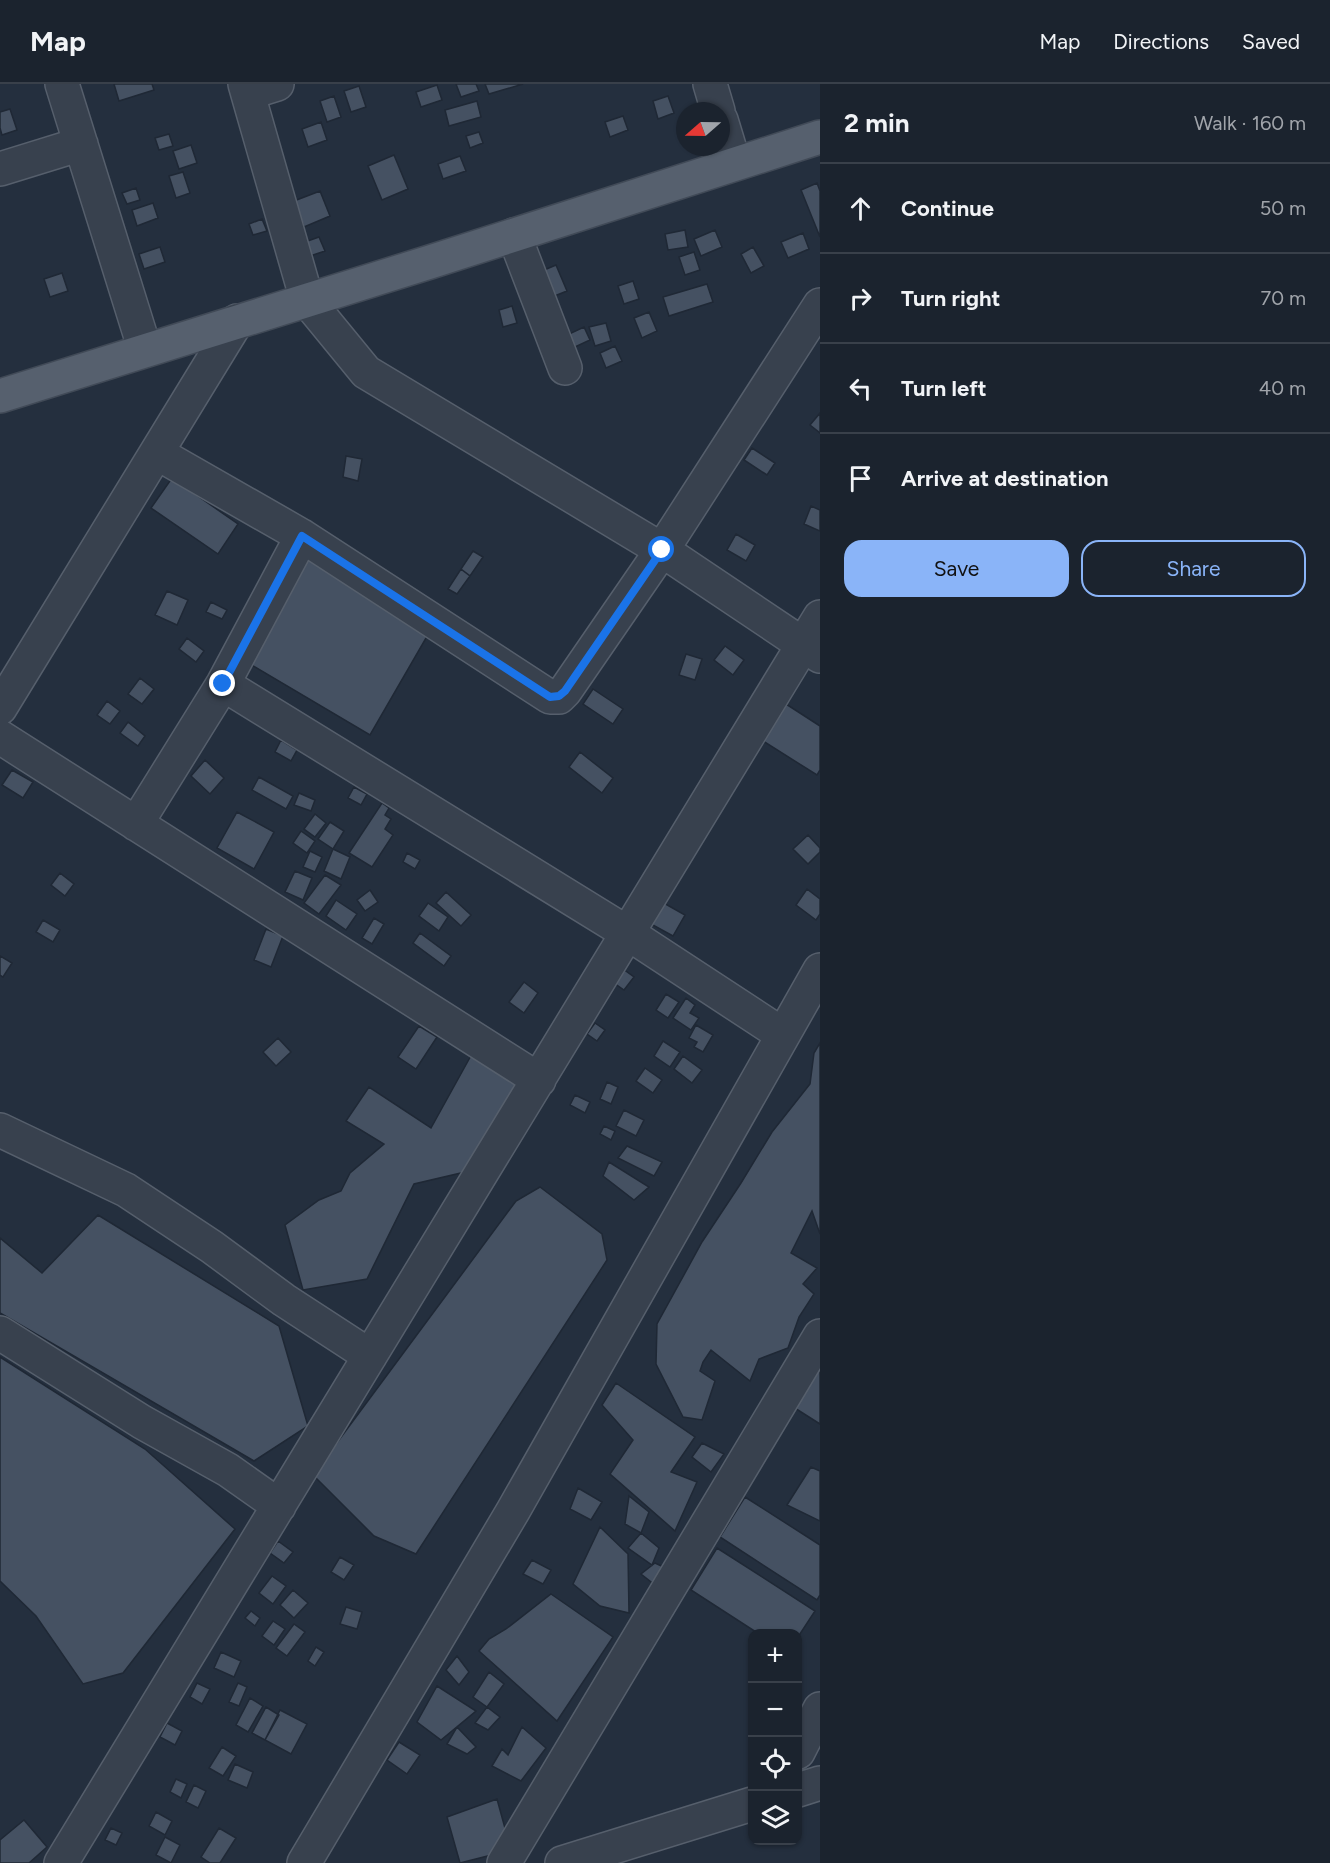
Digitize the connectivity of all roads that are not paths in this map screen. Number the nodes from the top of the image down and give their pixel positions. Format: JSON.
{"nodes":[{"id":1,"x":62,"y":84,"type":"edge"},
{"id":2,"x":710,"y":84,"type":"edge"},
{"id":3,"x":257,"y":87,"type":"edge"},
{"id":4,"x":715,"y":102,"type":"edge"},
{"id":5,"x":820,"y":137,"type":"edge"},
{"id":6,"x":81,"y":144,"type":"junction"},
{"id":7,"x":730,"y":150,"type":"edge"},
{"id":8,"x":734,"y":163,"type":"junction"},
{"id":9,"x":0,"y":169,"type":"edge"},
{"id":10,"x":514,"y":235,"type":"junction"},
{"id":11,"x":306,"y":300,"type":"junction"},
{"id":12,"x":820,"y":305,"type":"edge"},
{"id":13,"x":237,"y":321,"type":"junction"},
{"id":14,"x":145,"y":350,"type":"junction"},
{"id":15,"x":565,"y":368,"type":"dead end"},
{"id":16,"x":0,"y":396,"type":"edge"},
{"id":17,"x":157,"y":453,"type":"junction"},
{"id":18,"x":302,"y":536,"type":"junction"},
{"id":19,"x":662,"y":550,"type":"junction"},
{"id":20,"x":820,"y":617,"type":"edge"},
{"id":21,"x":811,"y":651,"type":"edge"},
{"id":22,"x":223,"y":684,"type":"junction"},
{"id":23,"x":0,"y":708,"type":"edge"},
{"id":24,"x":0,"y":737,"type":"edge"},
{"id":25,"x":136,"y":824,"type":"junction"},
{"id":26,"x":628,"y":934,"type":"junction"},
{"id":27,"x":820,"y":970,"type":"edge"},
{"id":28,"x":783,"y":1035,"type":"junction"},
{"id":29,"x":539,"y":1080,"type":"junction"},
{"id":30,"x":0,"y":1130,"type":"edge"},
{"id":31,"x":0,"y":1333,"type":"edge"},
{"id":32,"x":820,"y":1336,"type":"edge"},
{"id":33,"x":370,"y":1356,"type":"junction"},
{"id":34,"x":279,"y":1506,"type":"junction"},
{"id":35,"x":820,"y":1709,"type":"edge"},
{"id":36,"x":802,"y":1744,"type":"edge"},
{"id":37,"x":820,"y":1783,"type":"edge"},
{"id":38,"x":802,"y":1789,"type":"edge"},
{"id":39,"x":748,"y":1806,"type":"edge"},
{"id":40,"x":62,"y":1863,"type":"edge"},
{"id":41,"x":304,"y":1863,"type":"edge"},
{"id":42,"x":504,"y":1863,"type":"edge"},
{"id":43,"x":562,"y":1863,"type":"edge"}],
"edges":[{"from":1,"to":6,"type":"street"},
{"from":2,"to":4,"type":"street"},
{"from":3,"to":11,"type":"street"},
{"from":5,"to":8,"type":"main road"},
{"from":6,"to":9,"type":"street"},
{"from":6,"to":14,"type":"street"},
{"from":7,"to":8,"type":"street"},
{"from":8,"to":10,"type":"main road"},
{"from":10,"to":11,"type":"main road"},
{"from":10,"to":15,"type":"street"},
{"from":11,"to":13,"type":"main road"},
{"from":11,"to":19,"type":"street"},
{"from":12,"to":19,"type":"street"},
{"from":13,"to":14,"type":"main road"},
{"from":13,"to":17,"type":"street"},
{"from":14,"to":16,"type":"main road"},
{"from":17,"to":18,"type":"street"},
{"from":17,"to":23,"type":"street"},
{"from":18,"to":19,"type":"street"},
{"from":18,"to":22,"type":"street"},
{"from":19,"to":21,"type":"street"},
{"from":20,"to":21,"type":"street"},
{"from":21,"to":26,"type":"street"},
{"from":22,"to":25,"type":"street"},
{"from":22,"to":26,"type":"street"},
{"from":24,"to":25,"type":"street"},
{"from":25,"to":29,"type":"street"},
{"from":26,"to":28,"type":"street"},
{"from":26,"to":29,"type":"street"},
{"from":27,"to":28,"type":"street"},
{"from":28,"to":41,"type":"street"},
{"from":29,"to":33,"type":"street"},
{"from":30,"to":33,"type":"street"},
{"from":31,"to":34,"type":"street"},
{"from":32,"to":42,"type":"street"},
{"from":33,"to":34,"type":"street"},
{"from":34,"to":40,"type":"street"},
{"from":35,"to":36,"type":"street"},
{"from":37,"to":38,"type":"street"},
{"from":39,"to":43,"type":"street"}]}
